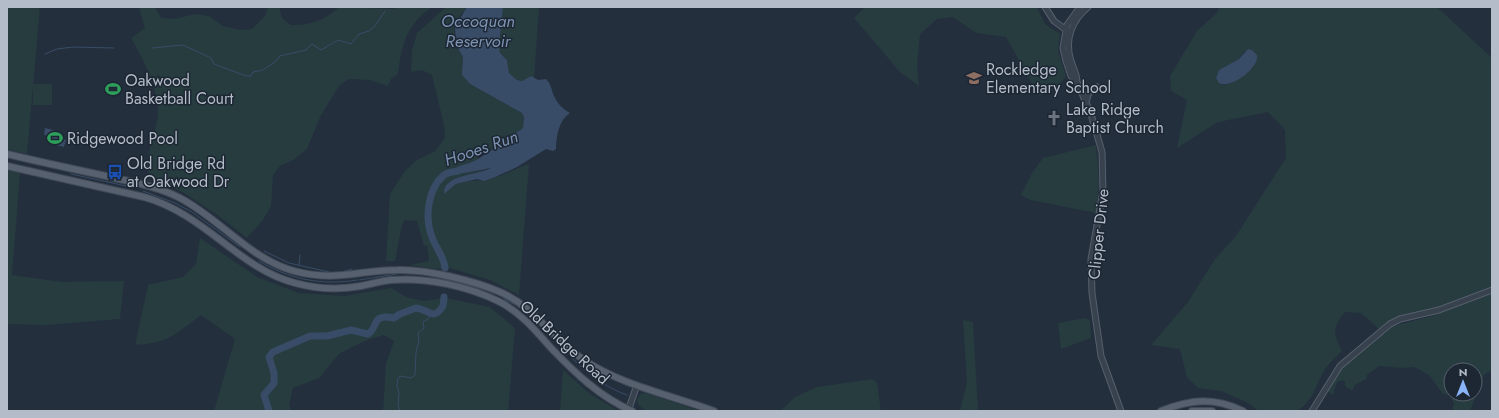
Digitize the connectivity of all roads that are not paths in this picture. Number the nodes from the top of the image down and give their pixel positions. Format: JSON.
{"nodes":[{"id":1,"x":1045,"y":7,"type":"edge"},
{"id":2,"x":1080,"y":7,"type":"edge"},
{"id":3,"x":1088,"y":7,"type":"edge"},
{"id":4,"x":1068,"y":31,"type":"junction"},
{"id":5,"x":1097,"y":87,"type":"dead end"},
{"id":6,"x":1086,"y":102,"type":"junction"},
{"id":7,"x":7,"y":154,"type":"edge"},
{"id":8,"x":7,"y":166,"type":"edge"},
{"id":9,"x":1492,"y":290,"type":"edge"},
{"id":10,"x":637,"y":385,"type":"junction"},
{"id":11,"x":629,"y":410,"type":"edge"},
{"id":12,"x":714,"y":411,"type":"edge"},
{"id":13,"x":1121,"y":411,"type":"edge"},
{"id":14,"x":1161,"y":411,"type":"edge"},
{"id":15,"x":1192,"y":411,"type":"edge"},
{"id":16,"x":1212,"y":411,"type":"edge"},
{"id":17,"x":1243,"y":411,"type":"edge"},
{"id":18,"x":1312,"y":411,"type":"edge"}],
"edges":[{"from":1,"to":4,"type":"street"},
{"from":2,"to":4,"type":"street","name":"Clipper Drive"},
{"from":3,"to":4,"type":"street","name":"Clipper Drive"},
{"from":4,"to":6,"type":"street","name":"Clipper Drive"},
{"from":5,"to":6,"type":"street"},
{"from":6,"to":13,"type":"street","name":"Clipper Drive"},
{"from":7,"to":10,"type":"main road","name":"Old Bridge Road"},
{"from":8,"to":11,"type":"main road","name":"Old Bridge Road"},
{"from":9,"to":18,"type":"street"},
{"from":10,"to":11,"type":"street"},
{"from":10,"to":12,"type":"main road","name":"Old Bridge Road"},
{"from":14,"to":17,"type":"main road"},
{"from":15,"to":16,"type":"main road"}]}
